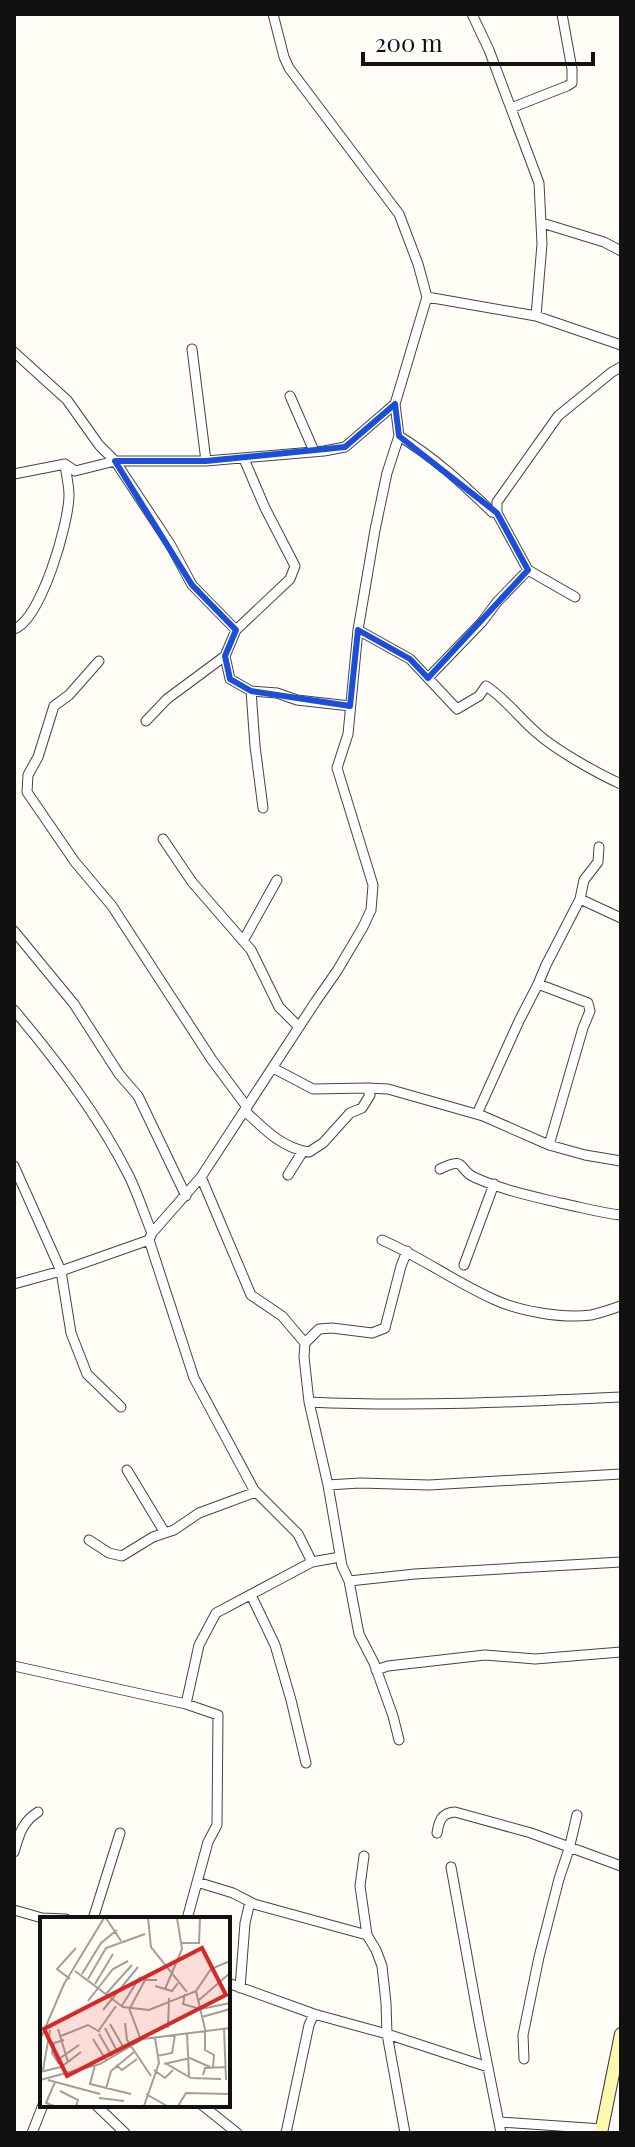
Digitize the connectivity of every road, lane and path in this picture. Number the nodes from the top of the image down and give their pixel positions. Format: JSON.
{"nodes":[{"id":1,"x":273,"y":14,"type":"edge"},
{"id":2,"x":472,"y":14,"type":"edge"},
{"id":3,"x":562,"y":14,"type":"edge"},
{"id":4,"x":511,"y":108,"type":"junction"},
{"id":5,"x":542,"y":223,"type":"junction"},
{"id":6,"x":621,"y":251,"type":"edge"},
{"id":7,"x":427,"y":297,"type":"junction"},
{"id":8,"x":536,"y":316,"type":"junction"},
{"id":9,"x":621,"y":345,"type":"edge"},
{"id":10,"x":192,"y":349,"type":"dead end"},
{"id":11,"x":14,"y":352,"type":"edge"},
{"id":12,"x":621,"y":367,"type":"edge"},
{"id":13,"x":290,"y":396,"type":"dead end"},
{"id":14,"x":395,"y":404,"type":"junction"},
{"id":15,"x":399,"y":436,"type":"junction"},
{"id":16,"x":314,"y":451,"type":"junction"},
{"id":17,"x":244,"y":459,"type":"junction"},
{"id":18,"x":115,"y":461,"type":"junction"},
{"id":19,"x":206,"y":461,"type":"junction"},
{"id":20,"x":65,"y":464,"type":"junction"},
{"id":21,"x":14,"y":474,"type":"edge"},
{"id":22,"x":497,"y":513,"type":"junction"},
{"id":23,"x":528,"y":570,"type":"junction"},
{"id":24,"x":575,"y":597,"type":"dead end"},
{"id":25,"x":14,"y":629,"type":"edge"},
{"id":26,"x":236,"y":630,"type":"junction"},
{"id":27,"x":358,"y":630,"type":"junction"},
{"id":28,"x":225,"y":656,"type":"junction"},
{"id":29,"x":99,"y":661,"type":"dead end"},
{"id":30,"x":428,"y":678,"type":"junction"},
{"id":31,"x":251,"y":691,"type":"junction"},
{"id":32,"x":350,"y":706,"type":"junction"},
{"id":33,"x":146,"y":721,"type":"dead end"},
{"id":34,"x":621,"y":784,"type":"edge"},
{"id":35,"x":263,"y":808,"type":"dead end"},
{"id":36,"x":163,"y":839,"type":"dead end"},
{"id":37,"x":599,"y":847,"type":"dead end"},
{"id":38,"x":277,"y":880,"type":"dead end"},
{"id":39,"x":580,"y":899,"type":"junction"},
{"id":40,"x":621,"y":918,"type":"edge"},
{"id":41,"x":14,"y":931,"type":"edge"},
{"id":42,"x":243,"y":941,"type":"junction"},
{"id":43,"x":538,"y":984,"type":"junction"},
{"id":44,"x":14,"y":1010,"type":"edge"},
{"id":45,"x":299,"y":1027,"type":"junction"},
{"id":46,"x":273,"y":1068,"type":"junction"},
{"id":47,"x":367,"y":1088,"type":"junction"},
{"id":48,"x":246,"y":1109,"type":"junction"},
{"id":49,"x":477,"y":1114,"type":"junction"},
{"id":50,"x":549,"y":1145,"type":"junction"},
{"id":51,"x":303,"y":1151,"type":"junction"},
{"id":52,"x":621,"y":1161,"type":"edge"},
{"id":53,"x":14,"y":1166,"type":"edge"},
{"id":54,"x":440,"y":1169,"type":"dead end"},
{"id":55,"x":288,"y":1175,"type":"dead end"},
{"id":56,"x":201,"y":1177,"type":"junction"},
{"id":57,"x":494,"y":1184,"type":"junction"},
{"id":58,"x":186,"y":1196,"type":"junction"},
{"id":59,"x":621,"y":1215,"type":"edge"},
{"id":60,"x":150,"y":1237,"type":"junction"},
{"id":61,"x":382,"y":1240,"type":"dead end"},
{"id":62,"x":407,"y":1251,"type":"junction"},
{"id":63,"x":464,"y":1265,"type":"dead end"},
{"id":64,"x":61,"y":1271,"type":"junction"},
{"id":65,"x":14,"y":1284,"type":"edge"},
{"id":66,"x":621,"y":1306,"type":"edge"},
{"id":67,"x":305,"y":1343,"type":"junction"},
{"id":68,"x":621,"y":1397,"type":"edge"},
{"id":69,"x":309,"y":1402,"type":"junction"},
{"id":70,"x":121,"y":1407,"type":"dead end"},
{"id":71,"x":127,"y":1470,"type":"dead end"},
{"id":72,"x":621,"y":1474,"type":"edge"},
{"id":73,"x":328,"y":1485,"type":"junction"},
{"id":74,"x":256,"y":1492,"type":"junction"},
{"id":75,"x":165,"y":1533,"type":"junction"},
{"id":76,"x":89,"y":1540,"type":"dead end"},
{"id":77,"x":340,"y":1557,"type":"junction"},
{"id":78,"x":312,"y":1562,"type":"junction"},
{"id":79,"x":621,"y":1562,"type":"edge"},
{"id":80,"x":349,"y":1581,"type":"junction"},
{"id":81,"x":251,"y":1595,"type":"junction"},
{"id":82,"x":621,"y":1652,"type":"edge"},
{"id":83,"x":14,"y":1666,"type":"edge"},
{"id":84,"x":376,"y":1670,"type":"junction"},
{"id":85,"x":186,"y":1704,"type":"junction"},
{"id":86,"x":399,"y":1740,"type":"dead end"},
{"id":87,"x":306,"y":1763,"type":"dead end"},
{"id":88,"x":38,"y":1812,"type":"dead end"},
{"id":89,"x":577,"y":1815,"type":"dead end"},
{"id":90,"x":120,"y":1833,"type":"dead end"},
{"id":91,"x":437,"y":1833,"type":"dead end"},
{"id":92,"x":569,"y":1849,"type":"junction"},
{"id":93,"x":14,"y":1852,"type":"edge"},
{"id":94,"x":364,"y":1856,"type":"dead end"},
{"id":95,"x":621,"y":1866,"type":"edge"},
{"id":96,"x":451,"y":1867,"type":"dead end"},
{"id":97,"x":197,"y":1882,"type":"junction"},
{"id":98,"x":250,"y":1902,"type":"junction"},
{"id":99,"x":14,"y":1910,"type":"edge"},
{"id":100,"x":40,"y":1917,"type":"edge"},
{"id":101,"x":94,"y":1917,"type":"edge"},
{"id":102,"x":188,"y":1917,"type":"edge"},
{"id":103,"x":367,"y":1935,"type":"junction"},
{"id":104,"x":230,"y":1984,"type":"edge"},
{"id":105,"x":240,"y":1988,"type":"junction"},
{"id":106,"x":314,"y":2014,"type":"junction"},
{"id":107,"x":387,"y":2034,"type":"junction"},
{"id":108,"x":621,"y":2034,"type":"edge"},
{"id":109,"x":524,"y":2059,"type":"dead end"},
{"id":110,"x":488,"y":2067,"type":"junction"},
{"id":111,"x":42,"y":2107,"type":"edge"},
{"id":112,"x":98,"y":2107,"type":"edge"},
{"id":113,"x":204,"y":2107,"type":"edge"},
{"id":114,"x":499,"y":2122,"type":"junction"},
{"id":115,"x":602,"y":2131,"type":"edge"},
{"id":116,"x":32,"y":2133,"type":"edge"},
{"id":117,"x":125,"y":2133,"type":"edge"},
{"id":118,"x":237,"y":2133,"type":"edge"},
{"id":119,"x":286,"y":2133,"type":"edge"},
{"id":120,"x":405,"y":2133,"type":"edge"},
{"id":121,"x":501,"y":2133,"type":"edge"}],
"edges":[{"from":1,"to":7,"type":"street"},
{"from":2,"to":4,"type":"street"},
{"from":3,"to":4,"type":"street"},
{"from":4,"to":5,"type":"street"},
{"from":5,"to":6,"type":"street"},
{"from":5,"to":8,"type":"street"},
{"from":7,"to":8,"type":"street"},
{"from":7,"to":14,"type":"street"},
{"from":8,"to":9,"type":"street"},
{"from":10,"to":19,"type":"street"},
{"from":11,"to":18,"type":"street"},
{"from":12,"to":22,"type":"street"},
{"from":13,"to":16,"type":"street"},
{"from":14,"to":15,"type":"street"},
{"from":14,"to":16,"type":"street"},
{"from":15,"to":22,"type":"street"},
{"from":15,"to":27,"type":"street"},
{"from":16,"to":17,"type":"street"},
{"from":17,"to":19,"type":"street"},
{"from":17,"to":26,"type":"street"},
{"from":18,"to":19,"type":"street"},
{"from":18,"to":20,"type":"street"},
{"from":18,"to":26,"type":"street"},
{"from":20,"to":21,"type":"street"},
{"from":20,"to":25,"type":"street"},
{"from":22,"to":23,"type":"street"},
{"from":23,"to":24,"type":"street"},
{"from":23,"to":30,"type":"street"},
{"from":26,"to":28,"type":"street"},
{"from":27,"to":30,"type":"street"},
{"from":27,"to":32,"type":"street"},
{"from":28,"to":31,"type":"street"},
{"from":28,"to":33,"type":"street"},
{"from":29,"to":48,"type":"street"},
{"from":30,"to":34,"type":"street"},
{"from":31,"to":32,"type":"street"},
{"from":31,"to":35,"type":"street"},
{"from":32,"to":45,"type":"street"},
{"from":36,"to":42,"type":"street"},
{"from":37,"to":39,"type":"street"},
{"from":38,"to":42,"type":"street"},
{"from":39,"to":40,"type":"street"},
{"from":39,"to":43,"type":"street"},
{"from":41,"to":58,"type":"street"},
{"from":42,"to":45,"type":"street"},
{"from":43,"to":49,"type":"street"},
{"from":43,"to":50,"type":"street"},
{"from":44,"to":60,"type":"street"},
{"from":45,"to":46,"type":"street"},
{"from":46,"to":47,"type":"street"},
{"from":46,"to":48,"type":"street"},
{"from":47,"to":49,"type":"street"},
{"from":47,"to":51,"type":"street"},
{"from":48,"to":51,"type":"street"},
{"from":48,"to":56,"type":"street"},
{"from":49,"to":50,"type":"street"},
{"from":50,"to":52,"type":"street"},
{"from":51,"to":55,"type":"street"},
{"from":53,"to":64,"type":"street"},
{"from":54,"to":57,"type":"street"},
{"from":56,"to":58,"type":"street"},
{"from":56,"to":67,"type":"street"},
{"from":57,"to":59,"type":"street"},
{"from":57,"to":63,"type":"street"},
{"from":58,"to":60,"type":"street"},
{"from":60,"to":64,"type":"street"},
{"from":60,"to":74,"type":"street"},
{"from":61,"to":62,"type":"street"},
{"from":62,"to":66,"type":"street"},
{"from":62,"to":67,"type":"street"},
{"from":64,"to":65,"type":"street"},
{"from":64,"to":70,"type":"street"},
{"from":67,"to":69,"type":"street"},
{"from":68,"to":69,"type":"street"},
{"from":69,"to":73,"type":"street"},
{"from":71,"to":75,"type":"street"},
{"from":72,"to":73,"type":"street"},
{"from":73,"to":77,"type":"street"},
{"from":74,"to":75,"type":"street"},
{"from":74,"to":78,"type":"street"},
{"from":75,"to":76,"type":"street"},
{"from":77,"to":78,"type":"street"},
{"from":77,"to":80,"type":"street"},
{"from":78,"to":81,"type":"street"},
{"from":79,"to":80,"type":"street"},
{"from":80,"to":84,"type":"street"},
{"from":81,"to":85,"type":"street"},
{"from":81,"to":87,"type":"street"},
{"from":82,"to":84,"type":"street"},
{"from":83,"to":85,"type":"street"},
{"from":84,"to":86,"type":"street"},
{"from":85,"to":97,"type":"street"},
{"from":88,"to":93,"type":"street"},
{"from":89,"to":92,"type":"street"},
{"from":90,"to":101,"type":"street"},
{"from":91,"to":92,"type":"street"},
{"from":92,"to":95,"type":"street"},
{"from":92,"to":109,"type":"street"},
{"from":94,"to":103,"type":"street"},
{"from":96,"to":110,"type":"street"},
{"from":97,"to":98,"type":"street"},
{"from":97,"to":102,"type":"street"},
{"from":98,"to":103,"type":"street"},
{"from":98,"to":105,"type":"street"},
{"from":99,"to":100,"type":"street"},
{"from":103,"to":107,"type":"street"},
{"from":104,"to":105,"type":"street"},
{"from":105,"to":106,"type":"street"},
{"from":106,"to":107,"type":"street"},
{"from":106,"to":119,"type":"street"},
{"from":107,"to":110,"type":"street"},
{"from":107,"to":120,"type":"street"},
{"from":108,"to":115,"type":"street"},
{"from":110,"to":114,"type":"street"},
{"from":111,"to":116,"type":"street"},
{"from":112,"to":117,"type":"street"},
{"from":113,"to":118,"type":"street"},
{"from":114,"to":115,"type":"street"},
{"from":114,"to":121,"type":"street"}]}
